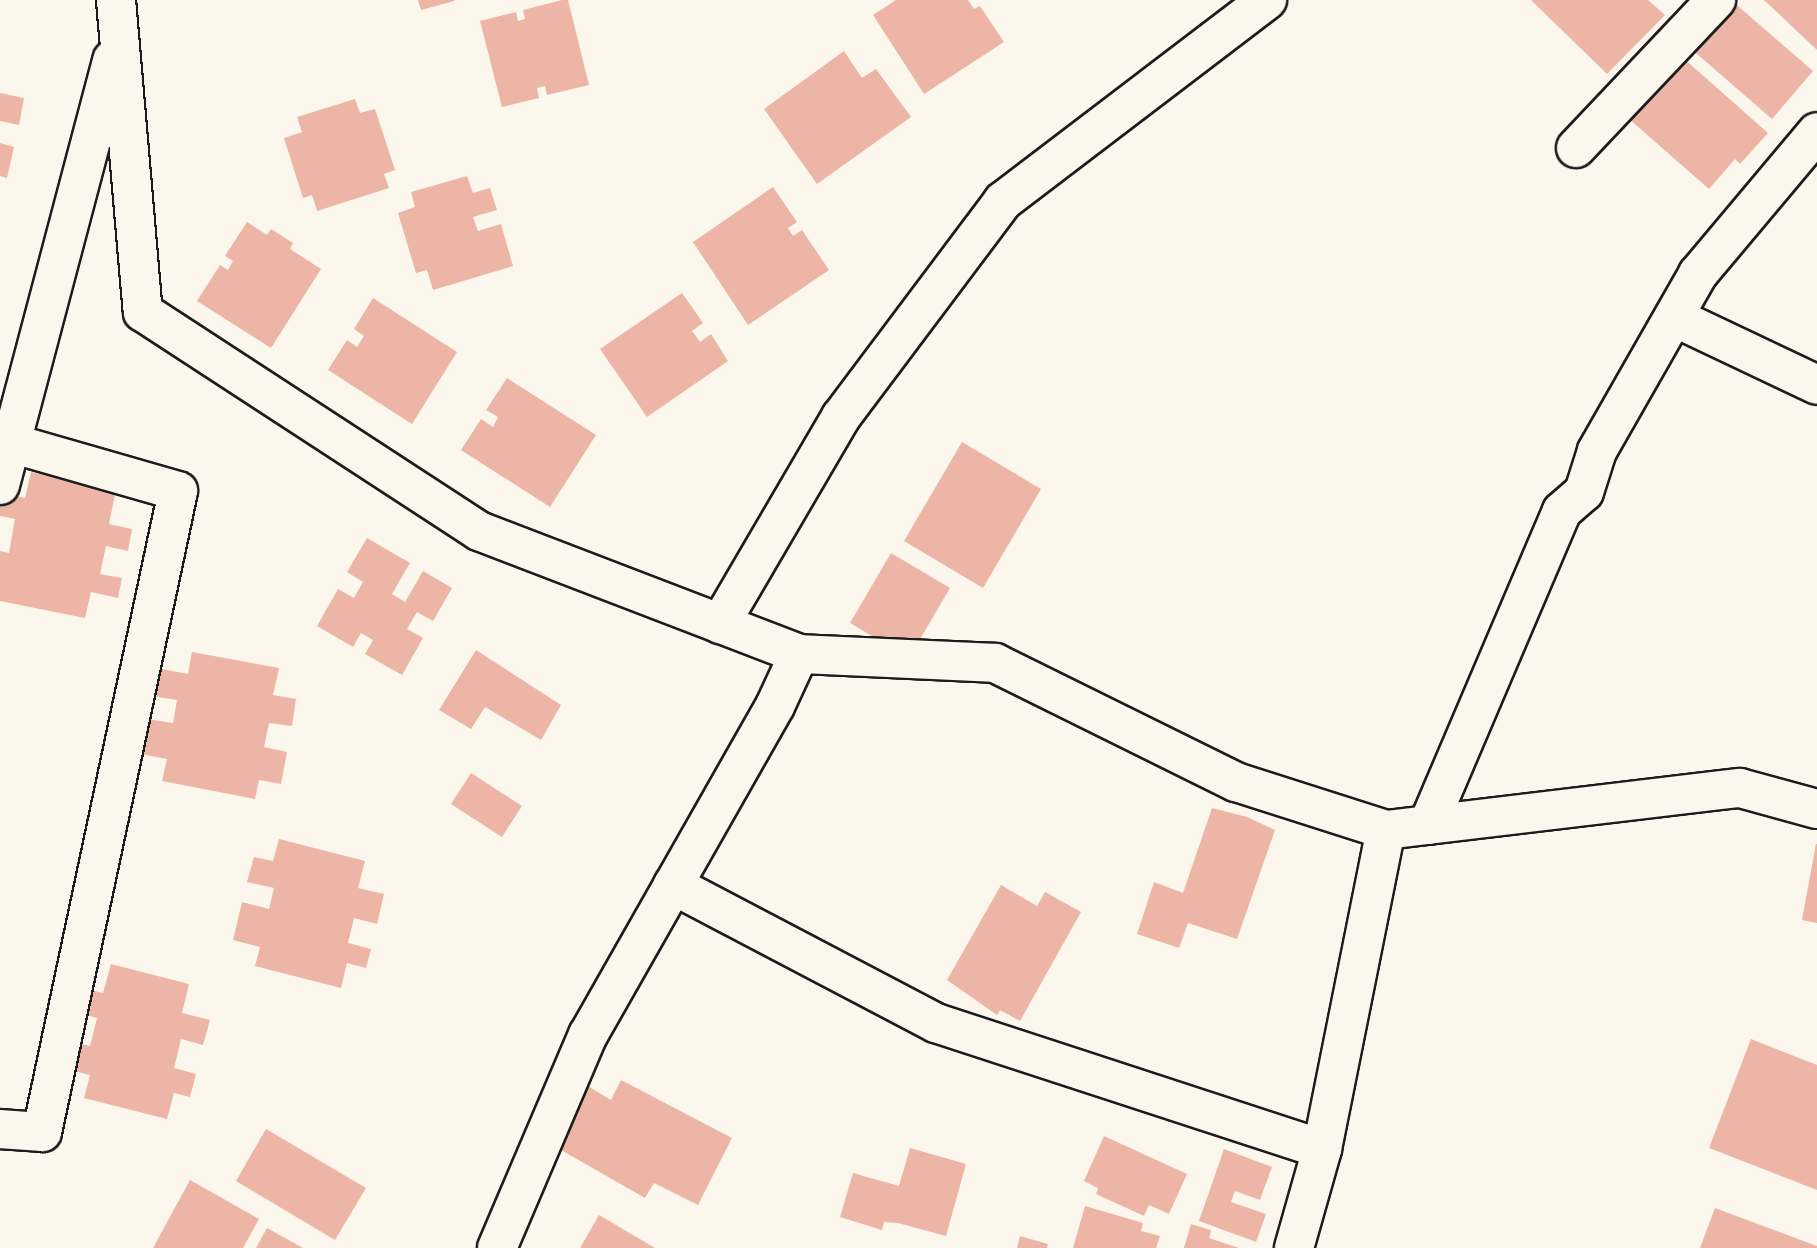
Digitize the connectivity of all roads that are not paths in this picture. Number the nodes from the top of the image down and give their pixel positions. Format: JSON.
{"nodes":[{"id":1,"x":1267,"y":0,"type":"edge"},
{"id":2,"x":1716,"y":0,"type":"edge"},
{"id":3,"x":118,"y":15,"type":"edge"},
{"id":4,"x":1817,"y":132,"type":"edge"},
{"id":5,"x":1576,"y":148,"type":"dead end"},
{"id":6,"x":1674,"y":317,"type":"junction"},
{"id":7,"x":1817,"y":385,"type":"edge"},
{"id":8,"x":11,"y":443,"type":"junction"},
{"id":9,"x":0,"y":485,"type":"edge"},
{"id":10,"x":720,"y":624,"type":"junction"},
{"id":11,"x":799,"y":654,"type":"junction"},
{"id":12,"x":1817,"y":809,"type":"edge"},
{"id":13,"x":1427,"y":825,"type":"junction"},
{"id":14,"x":1386,"y":830,"type":"junction"},
{"id":15,"x":673,"y":885,"type":"junction"},
{"id":16,"x":0,"y":1129,"type":"edge"},
{"id":17,"x":1322,"y":1149,"type":"junction"},
{"id":18,"x":497,"y":1248,"type":"edge"},
{"id":19,"x":1294,"y":1248,"type":"edge"}],
"edges":[{"from":1,"to":10,"type":"street"},
{"from":2,"to":5,"type":"street"},
{"from":3,"to":8,"type":"street"},
{"from":3,"to":10,"type":"street"},
{"from":4,"to":6,"type":"street"},
{"from":6,"to":7,"type":"street"},
{"from":6,"to":13,"type":"street"},
{"from":8,"to":9,"type":"street"},
{"from":8,"to":16,"type":"street"},
{"from":10,"to":11,"type":"street"},
{"from":11,"to":14,"type":"street"},
{"from":11,"to":15,"type":"street"},
{"from":12,"to":13,"type":"street"},
{"from":13,"to":14,"type":"street"},
{"from":14,"to":17,"type":"street"},
{"from":15,"to":17,"type":"street"},
{"from":15,"to":18,"type":"street"},
{"from":17,"to":19,"type":"street"}]}
